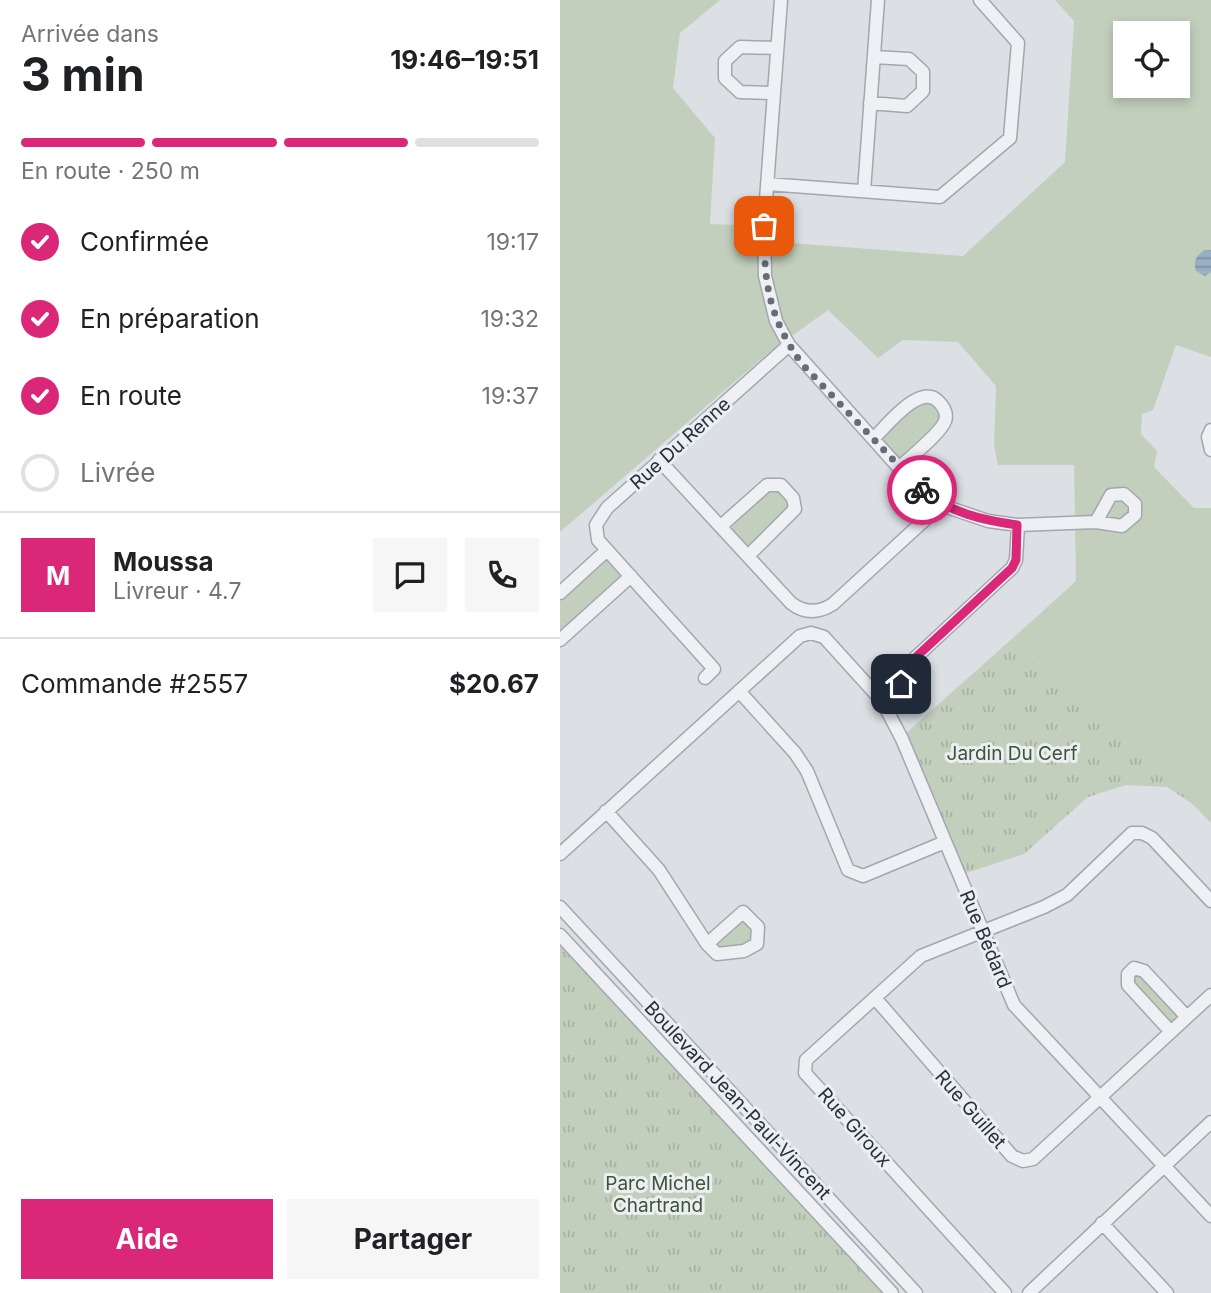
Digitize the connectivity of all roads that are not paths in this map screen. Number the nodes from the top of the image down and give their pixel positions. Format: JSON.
{"nodes":[{"id":1,"x":780,"y":0,"type":"edge"},
{"id":2,"x":878,"y":0,"type":"edge"},
{"id":3,"x":979,"y":0,"type":"edge"},
{"id":4,"x":777,"y":48,"type":"junction"},
{"id":5,"x":874,"y":57,"type":"junction"},
{"id":6,"x":774,"y":93,"type":"junction"},
{"id":7,"x":870,"y":103,"type":"junction"},
{"id":8,"x":767,"y":184,"type":"junction"},
{"id":9,"x":864,"y":191,"type":"junction"},
{"id":10,"x":789,"y":345,"type":"junction"},
{"id":11,"x":1211,"y":430,"type":"edge"},
{"id":12,"x":873,"y":439,"type":"junction"},
{"id":13,"x":1211,"y":450,"type":"edge"},
{"id":14,"x":659,"y":460,"type":"junction"},
{"id":15,"x":899,"y":468,"type":"junction"},
{"id":16,"x":941,"y":505,"type":"junction"},
{"id":17,"x":1096,"y":522,"type":"dead end"},
{"id":18,"x":1017,"y":525,"type":"junction"},
{"id":19,"x":721,"y":526,"type":"junction"},
{"id":20,"x":607,"y":550,"type":"junction"},
{"id":21,"x":748,"y":556,"type":"junction"},
{"id":22,"x":631,"y":576,"type":"junction"},
{"id":23,"x":560,"y":593,"type":"edge"},
{"id":24,"x":560,"y":640,"type":"edge"},
{"id":25,"x":705,"y":678,"type":"dead end"},
{"id":26,"x":739,"y":691,"type":"junction"},
{"id":27,"x":912,"y":700,"type":"dead end"},
{"id":28,"x":606,"y":811,"type":"junction"},
{"id":29,"x":945,"y":842,"type":"junction"},
{"id":30,"x":560,"y":853,"type":"edge"},
{"id":31,"x":1211,"y":901,"type":"edge"},
{"id":32,"x":560,"y":907,"type":"edge"},
{"id":33,"x":982,"y":930,"type":"junction"},
{"id":34,"x":560,"y":935,"type":"edge"},
{"id":35,"x":707,"y":944,"type":"dead end"},
{"id":36,"x":1211,"y":995,"type":"edge"},
{"id":37,"x":875,"y":998,"type":"junction"},
{"id":38,"x":1187,"y":1017,"type":"junction"},
{"id":39,"x":1171,"y":1032,"type":"junction"},
{"id":40,"x":1100,"y":1097,"type":"junction"},
{"id":41,"x":1211,"y":1122,"type":"edge"},
{"id":42,"x":1163,"y":1165,"type":"junction"},
{"id":43,"x":1211,"y":1216,"type":"edge"},
{"id":44,"x":1102,"y":1223,"type":"junction"},
{"id":45,"x":892,"y":1293,"type":"edge"},
{"id":46,"x":916,"y":1293,"type":"edge"},
{"id":47,"x":1005,"y":1293,"type":"edge"},
{"id":48,"x":1029,"y":1293,"type":"edge"},
{"id":49,"x":1166,"y":1293,"type":"edge"}],
"edges":[{"from":1,"to":4,"type":"street"},
{"from":2,"to":5,"type":"street"},
{"from":3,"to":9,"type":"street"},
{"from":4,"to":6,"type":"street"},
{"from":4,"to":6,"type":"street"},
{"from":5,"to":7,"type":"street"},
{"from":5,"to":7,"type":"street"},
{"from":6,"to":8,"type":"street"},
{"from":7,"to":9,"type":"street"},
{"from":8,"to":9,"type":"street"},
{"from":8,"to":10,"type":"street"},
{"from":10,"to":12,"type":"street"},
{"from":10,"to":14,"type":"street","name":"Rue Du Renne"},
{"from":11,"to":13,"type":"street"},
{"from":12,"to":15,"type":"street"},
{"from":12,"to":15,"type":"street"},
{"from":14,"to":19,"type":"street"},
{"from":14,"to":20,"type":"street","name":"Rue Du Renne"},
{"from":15,"to":16,"type":"street"},
{"from":16,"to":18,"type":"street"},
{"from":16,"to":21,"type":"street"},
{"from":17,"to":18,"type":"street"},
{"from":18,"to":27,"type":"street"},
{"from":19,"to":21,"type":"street"},
{"from":19,"to":21,"type":"street"},
{"from":20,"to":22,"type":"street","name":"Rue Du Renne"},
{"from":20,"to":23,"type":"street"},
{"from":22,"to":24,"type":"street"},
{"from":22,"to":25,"type":"street","name":"Rue Du Renne"},
{"from":26,"to":28,"type":"street"},
{"from":26,"to":29,"type":"street"},
{"from":26,"to":29,"type":"street","name":"Rue Bédard"},
{"from":28,"to":30,"type":"street"},
{"from":28,"to":35,"type":"street"},
{"from":29,"to":33,"type":"street","name":"Rue Bédard"},
{"from":31,"to":33,"type":"street","name":"Rue Giroux"},
{"from":32,"to":46,"type":"street","name":"Boulevard Jean-Paul-Vincent"},
{"from":33,"to":37,"type":"street","name":"Rue Giroux"},
{"from":33,"to":40,"type":"street","name":"Rue Bédard"},
{"from":34,"to":45,"type":"street","name":"Boulevard Jean-Paul-Vincent"},
{"from":36,"to":38,"type":"street","name":"Rue Guillet"},
{"from":37,"to":40,"type":"street","name":"Rue Guillet"},
{"from":37,"to":47,"type":"street","name":"Rue Giroux"},
{"from":38,"to":39,"type":"street","name":"Rue Guillet"},
{"from":38,"to":39,"type":"street"},
{"from":39,"to":40,"type":"street","name":"Rue Guillet"},
{"from":40,"to":42,"type":"street","name":"Rue Bédard"},
{"from":41,"to":42,"type":"street"},
{"from":42,"to":43,"type":"street","name":"Rue Bédard"},
{"from":42,"to":44,"type":"street"},
{"from":44,"to":48,"type":"street"},
{"from":44,"to":49,"type":"street"}]}
